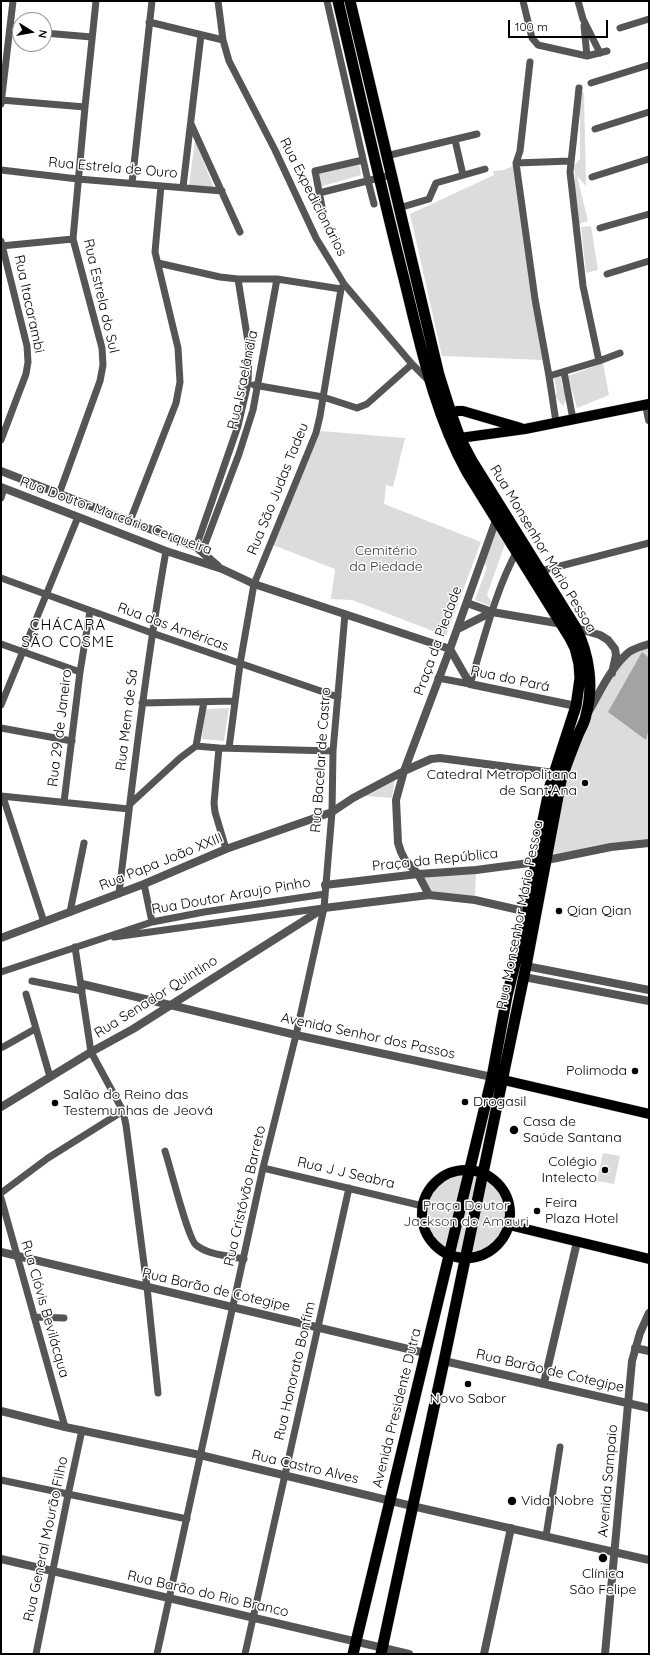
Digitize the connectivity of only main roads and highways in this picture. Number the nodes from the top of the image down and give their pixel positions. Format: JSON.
{"nodes":[{"id":1,"x":338,"y":1,"type":"edge"},
{"id":2,"x":350,"y":1,"type":"edge"},
{"id":3,"x":648,"y":404,"type":"edge"},
{"id":4,"x":447,"y":417,"type":"junction"},
{"id":5,"x":525,"y":429,"type":"junction"},
{"id":6,"x":456,"y":440,"type":"junction"},
{"id":7,"x":542,"y":861,"type":"junction"},
{"id":8,"x":528,"y":912,"type":"junction"},
{"id":9,"x":515,"y":1014,"type":"junction"},
{"id":10,"x":497,"y":1078,"type":"junction"},
{"id":11,"x":649,"y":1114,"type":"edge"},
{"id":12,"x":470,"y":1169,"type":"junction"},
{"id":13,"x":484,"y":1172,"type":"junction"},
{"id":14,"x":509,"y":1225,"type":"junction"},
{"id":15,"x":448,"y":1255,"type":"junction"},
{"id":16,"x":465,"y":1258,"type":"junction"},
{"id":17,"x":649,"y":1259,"type":"edge"},
{"id":18,"x":381,"y":1651,"type":"edge"},
{"id":19,"x":353,"y":1654,"type":"edge"}],
"edges":[{"from":1,"to":4,"type":"highway"},
{"from":2,"to":4,"type":"highway"},
{"from":3,"to":5,"type":"main road"},
{"from":4,"to":5,"type":"main road"},
{"from":4,"to":6,"type":"highway","name":"Rua Monsenhor Mário Pessoa"},
{"from":5,"to":6,"type":"main road"},
{"from":6,"to":7,"type":"highway","name":"Rua Monsenhor Mário Pessoa"},
{"from":6,"to":7,"type":"highway","name":"Rua Monsenhor Mário Pessoa"},
{"from":7,"to":8,"type":"highway","name":"Rua Monsenhor Mário Pessoa"},
{"from":7,"to":9,"type":"highway","name":"Rua Monsenhor Mário Pessoa"},
{"from":8,"to":9,"type":"highway"},
{"from":8,"to":10,"type":"highway","name":"Rua Monsenhor Mário Pessoa"},
{"from":9,"to":10,"type":"highway","name":"Rua Monsenhor Mário Pessoa"},
{"from":10,"to":11,"type":"main road","name":"Avenida Senhor dos Passos"},
{"from":10,"to":12,"type":"highway","name":"Rua Monsenhor Mário Pessoa"},
{"from":10,"to":13,"type":"highway","name":"Rua Monsenhor Mário Pessoa"},
{"from":12,"to":13,"type":"main road"},
{"from":12,"to":15,"type":"highway","name":"Avenida Presidente Dutra"},
{"from":12,"to":15,"type":"main road"},
{"from":13,"to":14,"type":"main road"},
{"from":13,"to":16,"type":"highway"},
{"from":14,"to":16,"type":"main road"},
{"from":14,"to":17,"type":"main road"},
{"from":15,"to":16,"type":"main road"},
{"from":15,"to":19,"type":"highway","name":"Avenida Presidente Dutra"},
{"from":16,"to":18,"type":"highway"}]}
